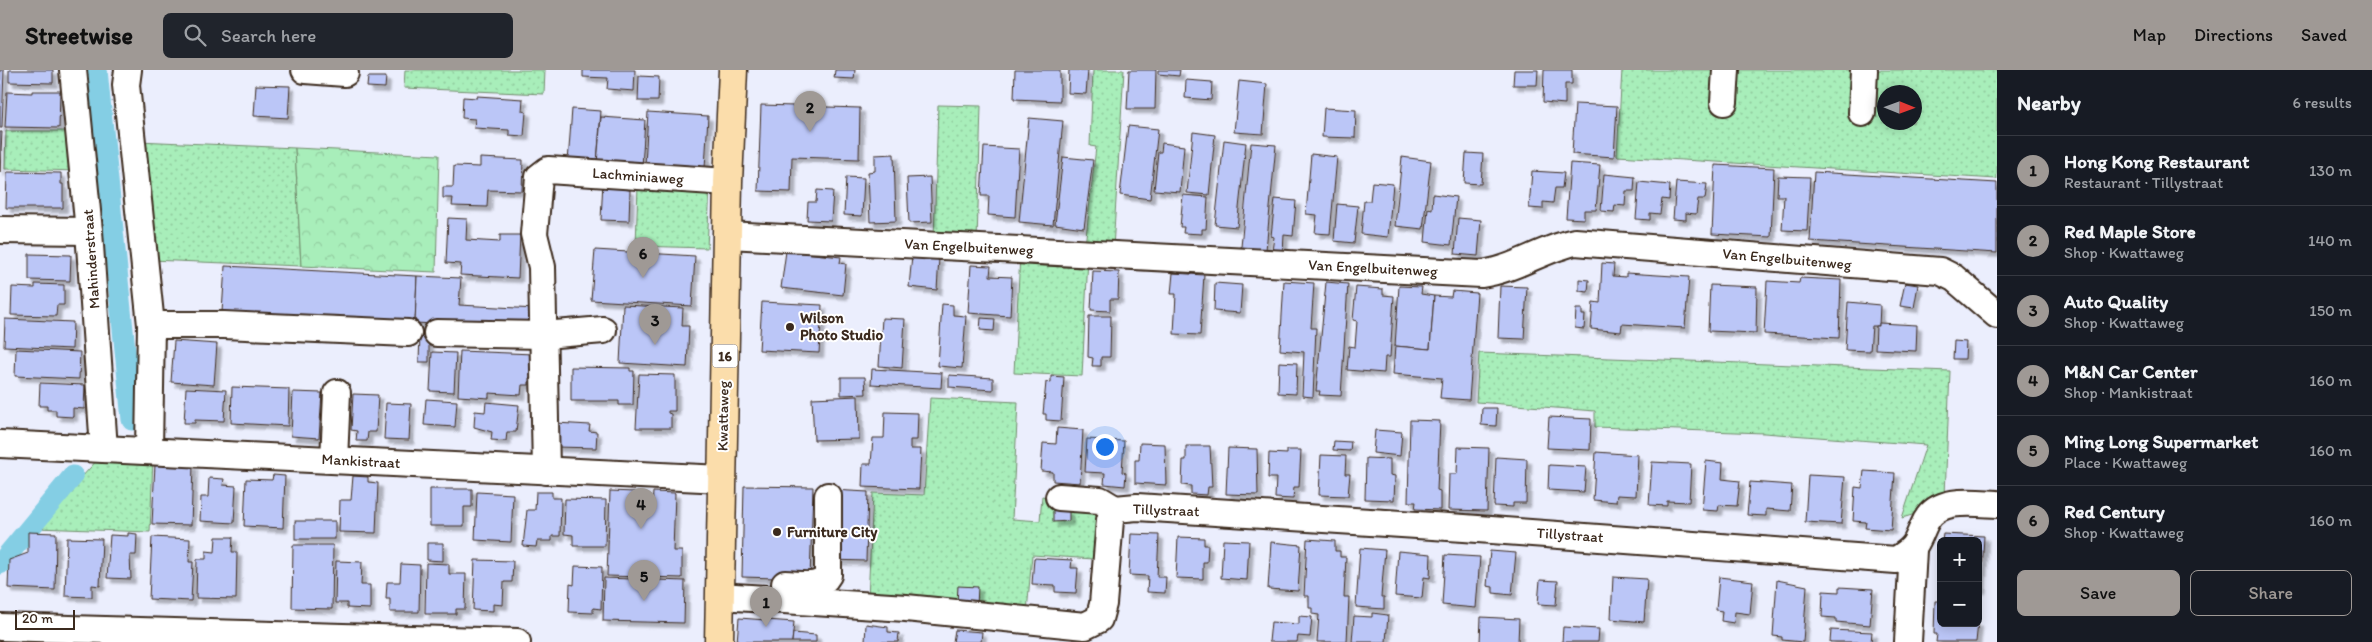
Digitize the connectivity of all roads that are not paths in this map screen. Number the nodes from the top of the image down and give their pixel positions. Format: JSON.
{"nodes":[{"id":1,"x":73,"y":70,"type":"edge"},
{"id":2,"x":128,"y":70,"type":"edge"},
{"id":3,"x":305,"y":70,"type":"edge"},
{"id":4,"x":733,"y":70,"type":"edge"},
{"id":5,"x":1726,"y":70,"type":"edge"},
{"id":6,"x":1864,"y":70,"type":"edge"},
{"id":7,"x":345,"y":73,"type":"dead end"},
{"id":8,"x":1724,"y":102,"type":"dead end"},
{"id":9,"x":1862,"y":113,"type":"dead end"},
{"id":10,"x":728,"y":182,"type":"junction"},
{"id":11,"x":0,"y":230,"type":"edge"},
{"id":12,"x":89,"y":231,"type":"junction"},
{"id":13,"x":728,"y":236,"type":"junction"},
{"id":14,"x":1997,"y":315,"type":"edge"},
{"id":15,"x":151,"y":325,"type":"junction"},
{"id":16,"x":603,"y":330,"type":"dead end"},
{"id":17,"x":408,"y":333,"type":"dead end"},
{"id":18,"x":437,"y":333,"type":"dead end"},
{"id":19,"x":544,"y":334,"type":"junction"},
{"id":20,"x":337,"y":393,"type":"dead end"},
{"id":21,"x":0,"y":444,"type":"edge"},
{"id":22,"x":104,"y":449,"type":"junction"},
{"id":23,"x":149,"y":450,"type":"junction"},
{"id":24,"x":334,"y":460,"type":"junction"},
{"id":25,"x":546,"y":471,"type":"junction"},
{"id":26,"x":722,"y":479,"type":"junction"},
{"id":27,"x":828,"y":496,"type":"dead end"},
{"id":28,"x":1059,"y":497,"type":"dead end"},
{"id":29,"x":1997,"y":504,"type":"edge"},
{"id":30,"x":1115,"y":509,"type":"junction"},
{"id":31,"x":1912,"y":550,"type":"junction"},
{"id":32,"x":721,"y":588,"type":"junction"},
{"id":33,"x":0,"y":627,"type":"edge"},
{"id":34,"x":517,"y":642,"type":"edge"},
{"id":35,"x":719,"y":642,"type":"edge"},
{"id":36,"x":1908,"y":642,"type":"edge"}],
"edges":[{"from":1,"to":12,"type":"street","name":"Mahinderstraat"},
{"from":2,"to":15,"type":"street"},
{"from":3,"to":7,"type":"street"},
{"from":4,"to":10,"type":"main road","name":"Kwattaweg","number":"16"},
{"from":5,"to":8,"type":"street"},
{"from":6,"to":9,"type":"street"},
{"from":10,"to":13,"type":"main road","name":"Kwattaweg","number":"16"},
{"from":10,"to":19,"type":"street","name":"Lachminiaweg"},
{"from":11,"to":12,"type":"street"},
{"from":12,"to":22,"type":"street","name":"Mahinderstraat"},
{"from":13,"to":14,"type":"street","name":"Van Engelbuitenweg"},
{"from":13,"to":26,"type":"main road","name":"Kwattaweg","number":"16"},
{"from":15,"to":17,"type":"street"},
{"from":15,"to":23,"type":"street"},
{"from":16,"to":19,"type":"street"},
{"from":18,"to":19,"type":"street"},
{"from":19,"to":25,"type":"street"},
{"from":20,"to":24,"type":"street"},
{"from":21,"to":22,"type":"street","name":"Mankistraat"},
{"from":22,"to":23,"type":"street","name":"Mankistraat"},
{"from":23,"to":24,"type":"street","name":"Mankistraat"},
{"from":24,"to":25,"type":"street","name":"Mankistraat"},
{"from":25,"to":26,"type":"street","name":"Mankistraat"},
{"from":26,"to":32,"type":"main road","name":"Kwattaweg","number":"16"},
{"from":27,"to":32,"type":"street"},
{"from":28,"to":30,"type":"street","name":"Tillystraat"},
{"from":29,"to":31,"type":"street"},
{"from":30,"to":31,"type":"street","name":"Tillystraat"},
{"from":30,"to":32,"type":"street","name":"Tillystraat"},
{"from":31,"to":36,"type":"street"},
{"from":32,"to":35,"type":"main road","name":"Kwattaweg","number":"16"},
{"from":33,"to":34,"type":"street"}]}
